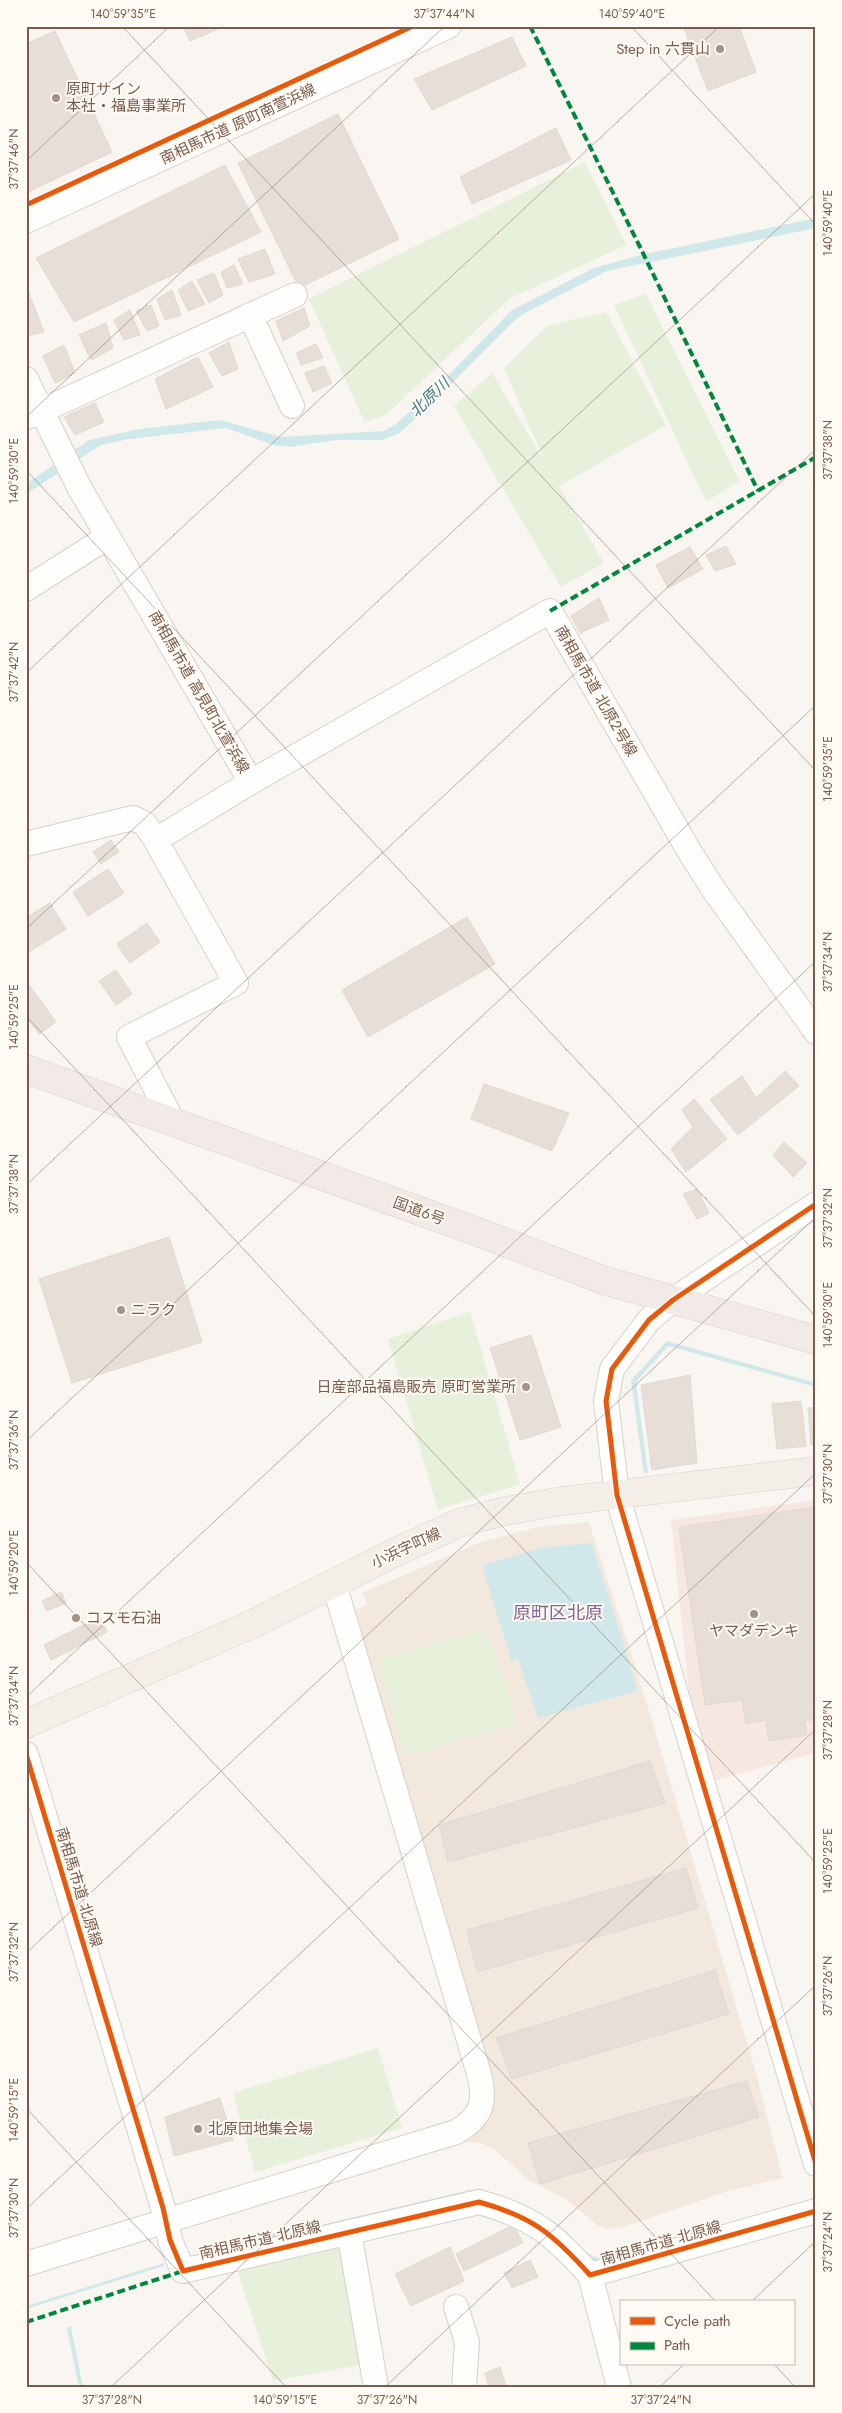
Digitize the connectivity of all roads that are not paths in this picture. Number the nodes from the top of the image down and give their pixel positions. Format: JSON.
{"nodes":[{"id":1,"x":449,"y":26,"type":"edge"},
{"id":2,"x":26,"y":222,"type":"edge"},
{"id":3,"x":295,"y":295,"type":"dead end"},
{"id":4,"x":250,"y":315,"type":"junction"},
{"id":5,"x":26,"y":379,"type":"edge"},
{"id":6,"x":292,"y":406,"type":"dead end"},
{"id":7,"x":34,"y":414,"type":"edge"},
{"id":8,"x":107,"y":534,"type":"junction"},
{"id":9,"x":26,"y":589,"type":"edge"},
{"id":10,"x":251,"y":782,"type":"junction"},
{"id":11,"x":154,"y":839,"type":"junction"},
{"id":12,"x":26,"y":844,"type":"edge"},
{"id":13,"x":816,"y":1032,"type":"edge"},
{"id":14,"x":27,"y":1070,"type":"edge"},
{"id":15,"x":173,"y":1122,"type":"junction"},
{"id":16,"x":816,"y":1204,"type":"edge"},
{"id":17,"x":673,"y":1300,"type":"junction"},
{"id":18,"x":816,"y":1340,"type":"edge"},
{"id":19,"x":816,"y":1471,"type":"edge"},
{"id":20,"x":617,"y":1495,"type":"junction"},
{"id":21,"x":334,"y":1584,"type":"junction"},
{"id":22,"x":26,"y":1724,"type":"edge"},
{"id":23,"x":26,"y":1754,"type":"edge"},
{"id":24,"x":816,"y":2164,"type":"edge"},
{"id":25,"x":816,"y":2211,"type":"edge"},
{"id":26,"x":165,"y":2223,"type":"junction"},
{"id":27,"x":349,"y":2232,"type":"junction"},
{"id":28,"x":26,"y":2264,"type":"edge"},
{"id":29,"x":590,"y":2275,"type":"junction"},
{"id":30,"x":456,"y":2307,"type":"dead end"},
{"id":31,"x":376,"y":2387,"type":"edge"},
{"id":32,"x":464,"y":2387,"type":"edge"},
{"id":33,"x":619,"y":2387,"type":"edge"}],
"edges":[{"from":1,"to":2,"type":"street","name":"南相馬市道 原町南萱浜線"},
{"from":3,"to":4,"type":"street"},
{"from":4,"to":6,"type":"street"},
{"from":4,"to":7,"type":"street"},
{"from":5,"to":7,"type":"street"},
{"from":7,"to":8,"type":"street","name":"南相馬市道 高見町北萱浜線"},
{"from":8,"to":9,"type":"street"},
{"from":8,"to":10,"type":"street","name":"南相馬市道 高見町北萱浜線"},
{"from":10,"to":11,"type":"street","name":"南相馬市道 高見町北萱浜線"},
{"from":10,"to":13,"type":"street","name":"南相馬市道 北原2号線"},
{"from":11,"to":12,"type":"street"},
{"from":11,"to":15,"type":"street"},
{"from":14,"to":15,"type":"highway","name":"国道6号"},
{"from":15,"to":17,"type":"highway","name":"国道6号"},
{"from":16,"to":17,"type":"street"},
{"from":17,"to":18,"type":"highway","name":"国道6号"},
{"from":17,"to":20,"type":"street"},
{"from":19,"to":20,"type":"main road","name":"小浜字町線"},
{"from":20,"to":21,"type":"main road","name":"小浜字町線"},
{"from":20,"to":24,"type":"street"},
{"from":21,"to":22,"type":"main road","name":"小浜字町線"},
{"from":21,"to":26,"type":"street"},
{"from":23,"to":26,"type":"street","name":"南相馬市道 北原線"},
{"from":25,"to":29,"type":"street","name":"南相馬市道 北原線"},
{"from":26,"to":27,"type":"street","name":"南相馬市道 北原線"},
{"from":26,"to":28,"type":"street"},
{"from":27,"to":29,"type":"street","name":"南相馬市道 北原線"},
{"from":27,"to":31,"type":"street"},
{"from":29,"to":33,"type":"street"},
{"from":30,"to":32,"type":"street"}]}
